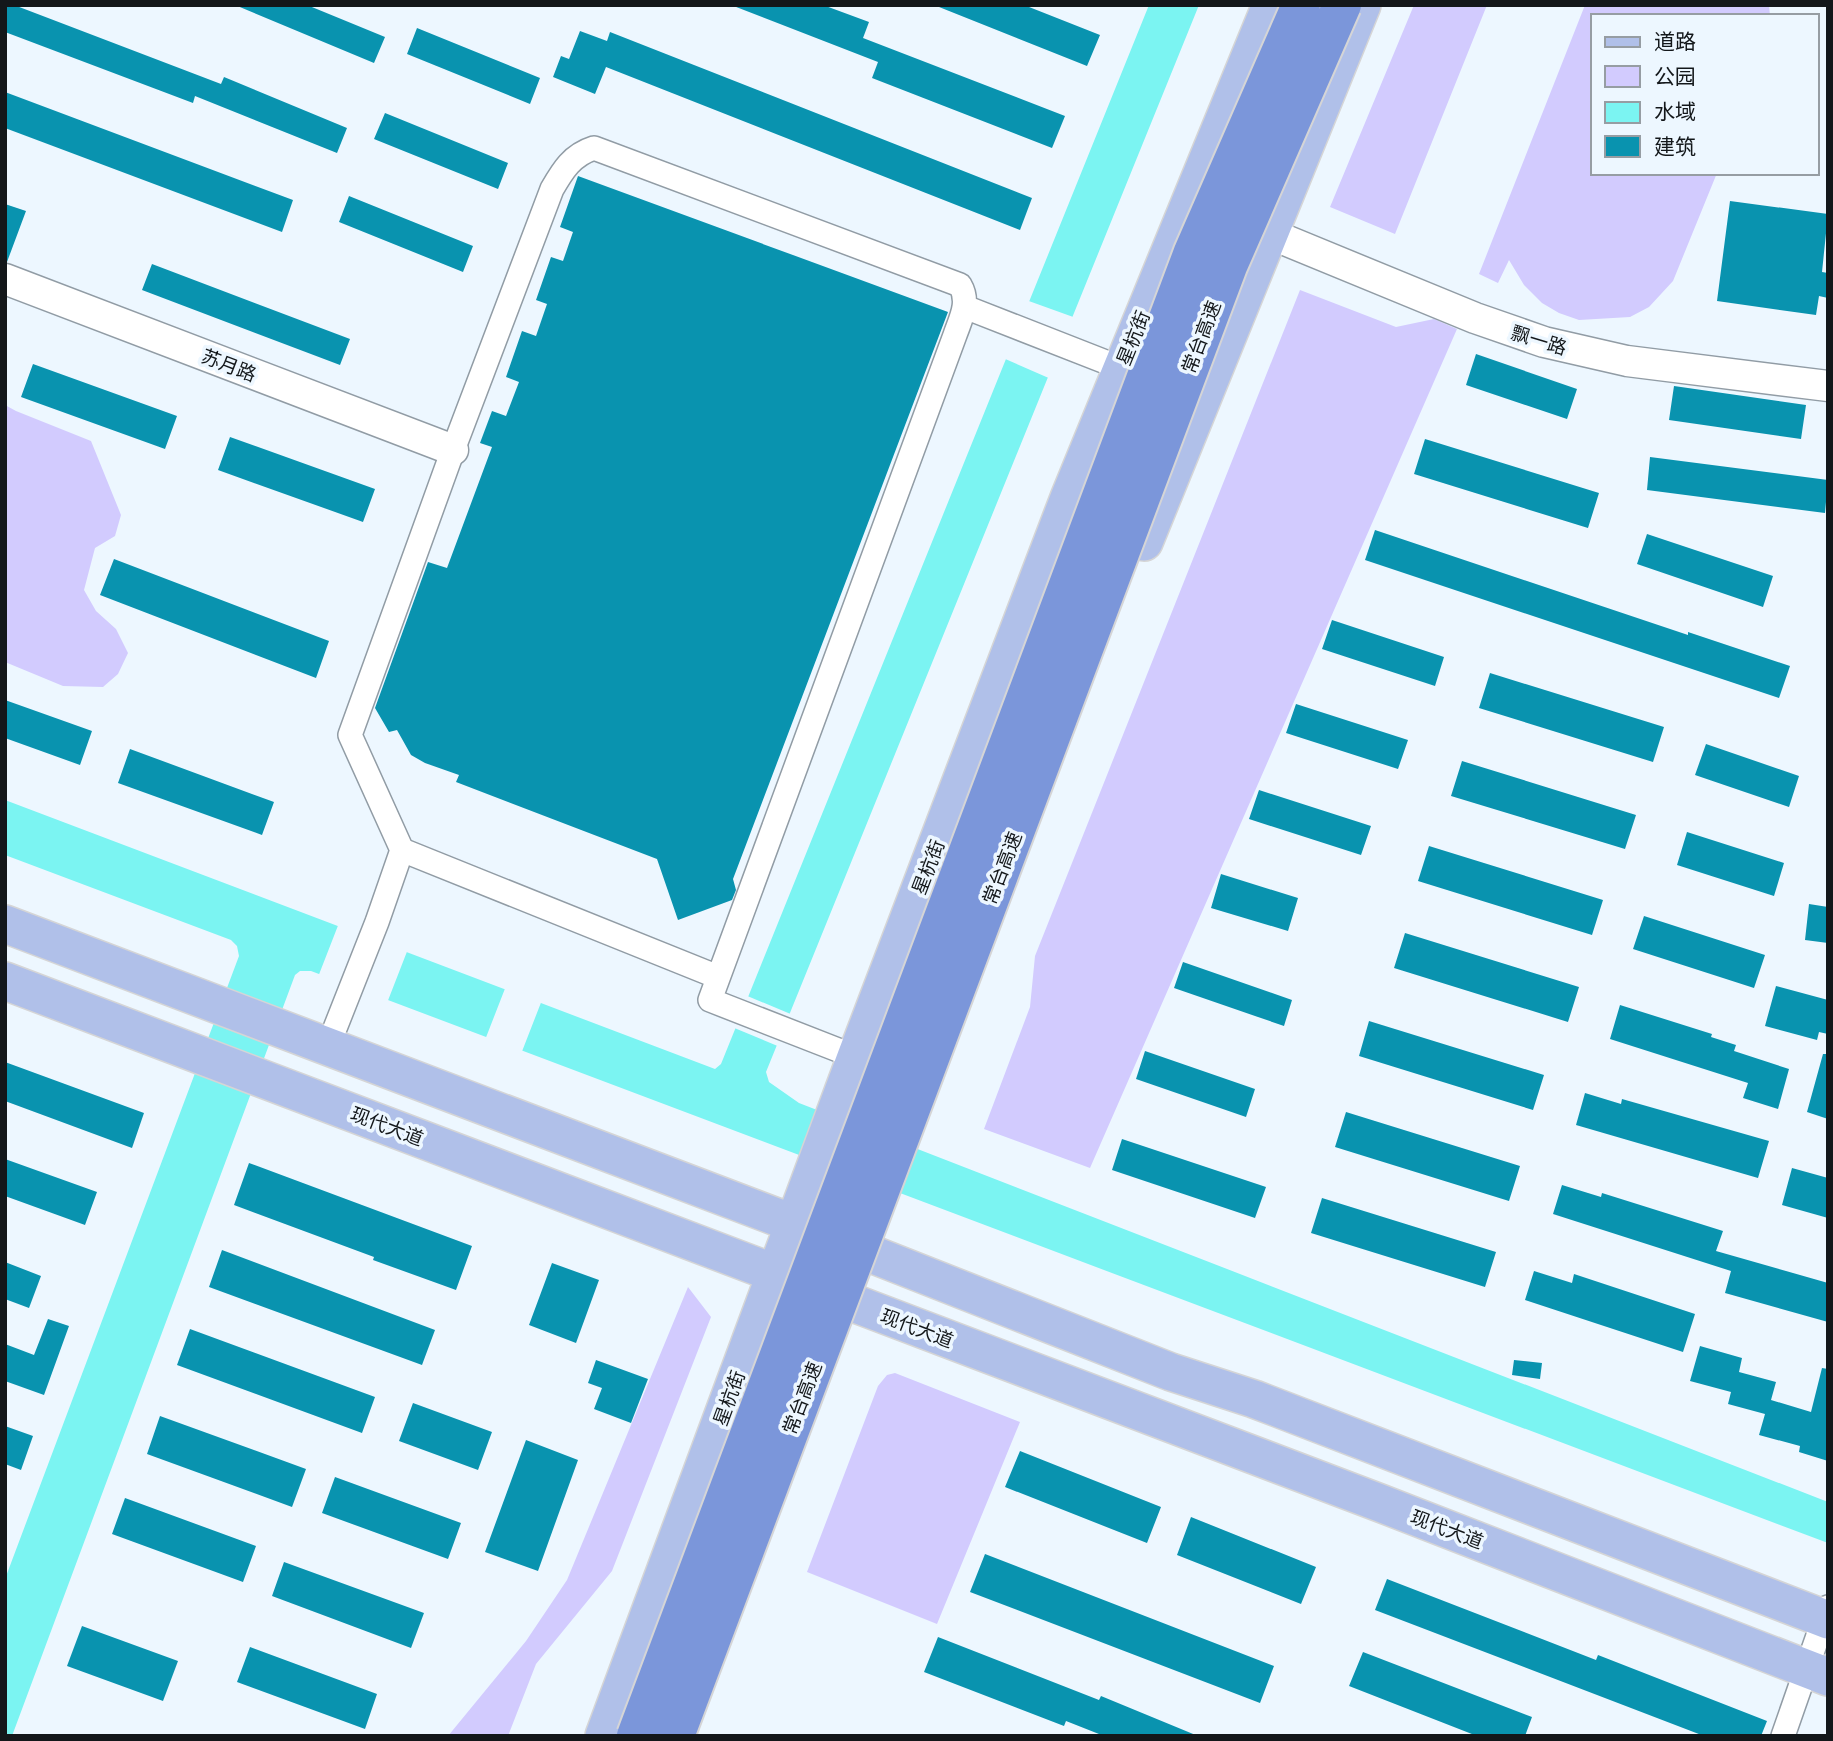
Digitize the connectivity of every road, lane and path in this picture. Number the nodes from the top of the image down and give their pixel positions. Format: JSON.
{"nodes":[{"id":1,"x":1271,"y":5,"type":"edge"},
{"id":2,"x":1301,"y":5,"type":"edge"},
{"id":3,"x":1342,"y":5,"type":"edge"},
{"id":4,"x":1362,"y":5,"type":"edge"},
{"id":5,"x":1268,"y":233,"type":"junction"},
{"id":6,"x":5,"y":279,"type":"edge"},
{"id":7,"x":965,"y":307,"type":"junction"},
{"id":8,"x":1106,"y":361,"type":"junction"},
{"id":9,"x":1828,"y":386,"type":"edge"},
{"id":10,"x":453,"y":450,"type":"junction"},
{"id":11,"x":402,"y":849,"type":"junction"},
{"id":12,"x":5,"y":924,"type":"edge"},
{"id":13,"x":718,"y":977,"type":"junction"},
{"id":14,"x":5,"y":981,"type":"edge"},
{"id":15,"x":328,"y":1046,"type":"junction"},
{"id":16,"x":856,"y":1057,"type":"junction"},
{"id":17,"x":795,"y":1224,"type":"junction"},
{"id":18,"x":873,"y":1254,"type":"junction"},
{"id":19,"x":776,"y":1273,"type":"junction"},
{"id":20,"x":855,"y":1304,"type":"junction"},
{"id":21,"x":1827,"y":1615,"type":"edge"},
{"id":22,"x":1818,"y":1673,"type":"edge"},
{"id":23,"x":604,"y":1736,"type":"edge"},
{"id":24,"x":636,"y":1736,"type":"edge"},
{"id":25,"x":675,"y":1736,"type":"edge"},
{"id":26,"x":695,"y":1736,"type":"edge"},
{"id":27,"x":1783,"y":1736,"type":"edge"}],
"edges":[{"from":1,"to":8,"type":"main road","name":"星杭街"},
{"from":2,"to":24,"type":"highway","name":"常台高速","bridge":true},
{"from":3,"to":25,"type":"highway","name":"常台高速","bridge":true},
{"from":4,"to":5,"type":"main road"},
{"from":5,"to":9,"type":"street","name":"飘一路"},
{"from":5,"to":18,"type":"main road"},
{"from":6,"to":10,"type":"street","name":"苏月路"},
{"from":7,"to":8,"type":"street"},
{"from":7,"to":10,"type":"street"},
{"from":7,"to":13,"type":"street"},
{"from":8,"to":16,"type":"main road","name":"星杭街"},
{"from":10,"to":11,"type":"street"},
{"from":11,"to":13,"type":"street"},
{"from":11,"to":15,"type":"street"},
{"from":12,"to":15,"type":"main road"},
{"from":13,"to":16,"type":"street"},
{"from":14,"to":19,"type":"main road","name":"现代大道"},
{"from":15,"to":17,"type":"main road"},
{"from":16,"to":17,"type":"main road","name":"星杭街"},
{"from":17,"to":18,"type":"main road"},
{"from":17,"to":19,"type":"main road","name":"星杭街"},
{"from":18,"to":20,"type":"main road"},
{"from":18,"to":21,"type":"main road"},
{"from":19,"to":20,"type":"main road","name":"现代大道"},
{"from":19,"to":23,"type":"main road","name":"星杭街"},
{"from":20,"to":22,"type":"main road","name":"现代大道"},
{"from":20,"to":26,"type":"main road"},
{"from":21,"to":22,"type":"street"},
{"from":22,"to":27,"type":"street"}]}
